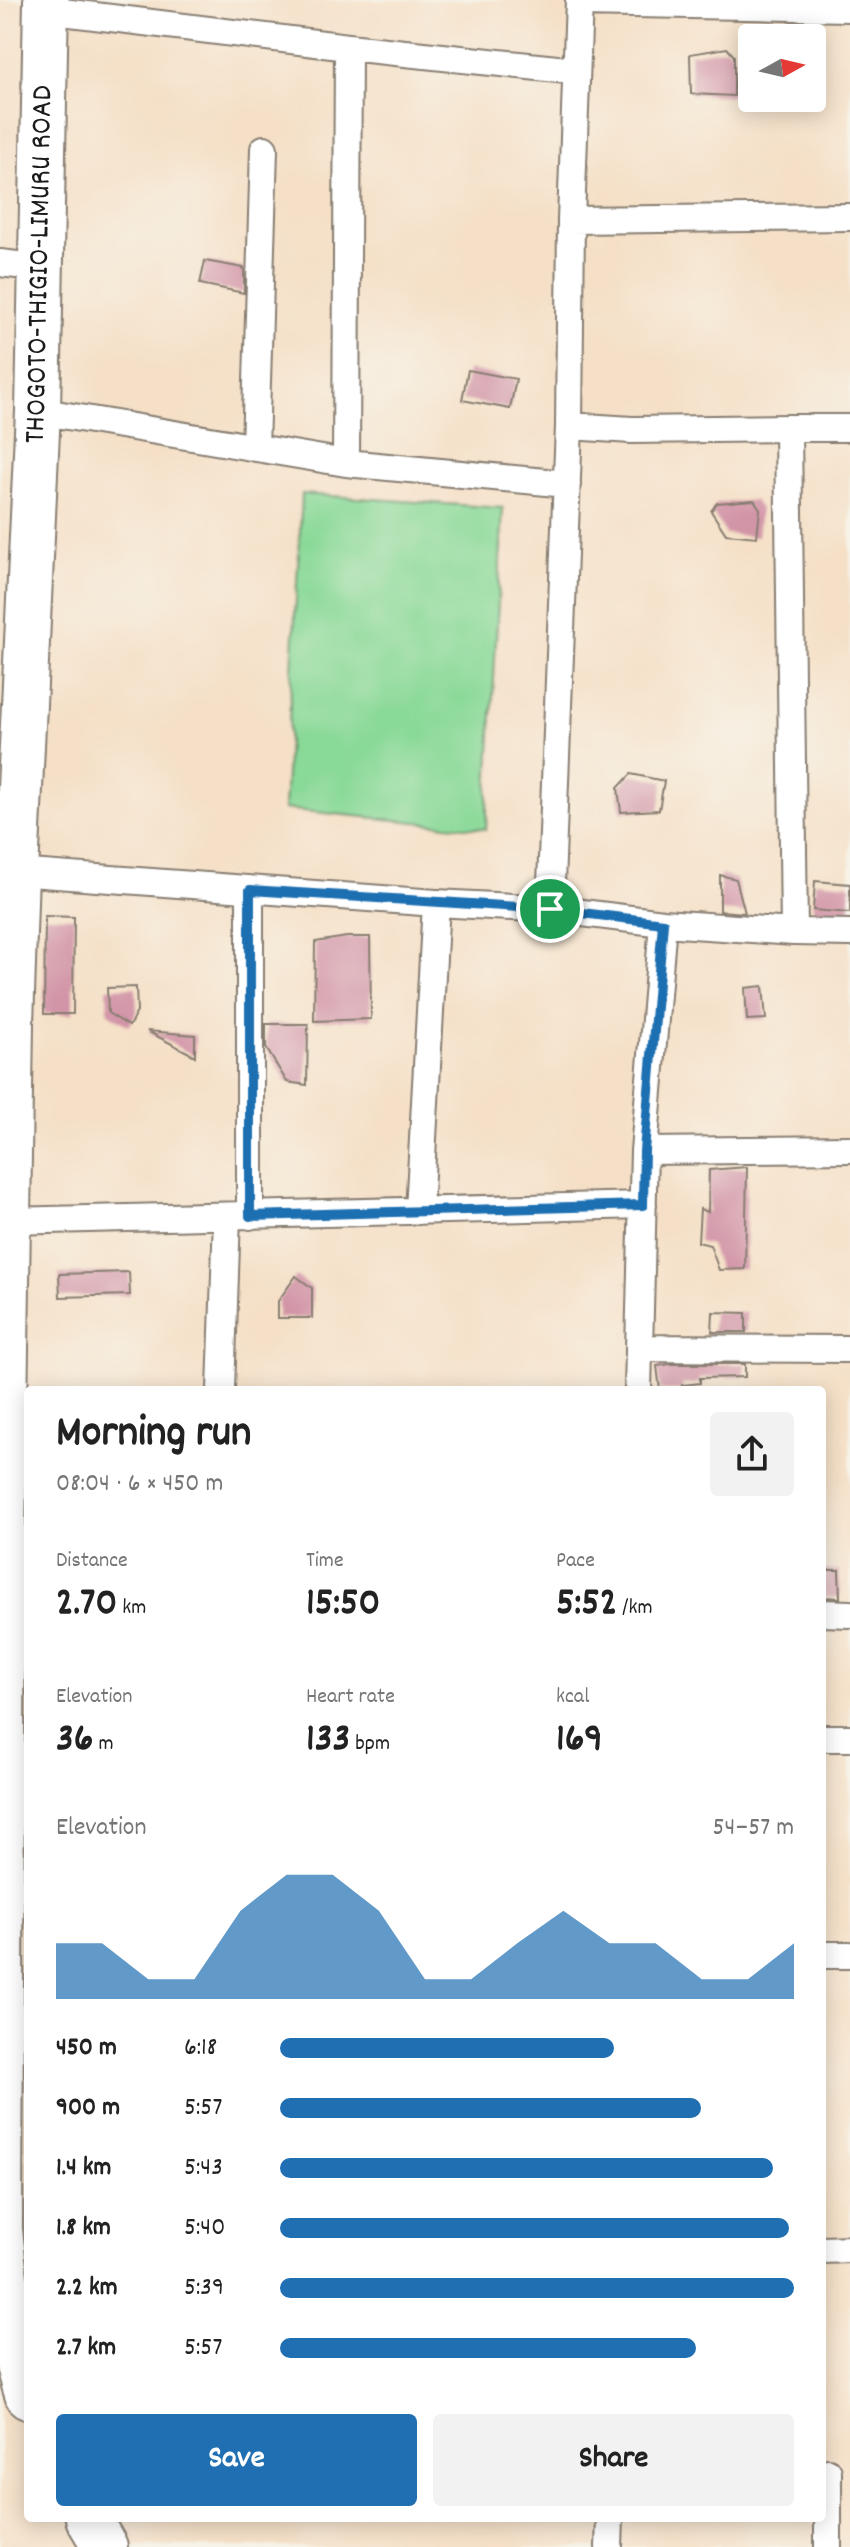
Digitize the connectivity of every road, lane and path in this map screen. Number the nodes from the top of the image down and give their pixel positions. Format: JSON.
{"nodes":[{"id":1,"x":579,"y":2,"type":"edge"},
{"id":2,"x":804,"y":3,"type":"edge"},
{"id":3,"x":46,"y":5,"type":"edge"},
{"id":4,"x":850,"y":8,"type":"edge"},
{"id":5,"x":348,"y":47,"type":"junction"},
{"id":6,"x":576,"y":71,"type":"junction"},
{"id":7,"x":264,"y":149,"type":"dead end"},
{"id":8,"x":850,"y":217,"type":"edge"},
{"id":9,"x":571,"y":220,"type":"junction"},
{"id":10,"x":21,"y":265,"type":"edge"},
{"id":11,"x":38,"y":411,"type":"junction"},
{"id":12,"x":569,"y":426,"type":"junction"},
{"id":13,"x":788,"y":428,"type":"junction"},
{"id":14,"x":850,"y":428,"type":"edge"},
{"id":15,"x":255,"y":448,"type":"junction"},
{"id":16,"x":346,"y":463,"type":"junction"},
{"id":17,"x":567,"y":484,"type":"junction"},
{"id":18,"x":11,"y":716,"type":"edge"},
{"id":19,"x":11,"y":865,"type":"edge"},
{"id":20,"x":250,"y":890,"type":"junction"},
{"id":21,"x":436,"y":903,"type":"junction"},
{"id":22,"x":550,"y":909,"type":"junction"},
{"id":23,"x":663,"y":923,"type":"junction"},
{"id":24,"x":794,"y":932,"type":"junction"},
{"id":25,"x":850,"y":933,"type":"edge"},
{"id":26,"x":6,"y":1026,"type":"edge"},
{"id":27,"x":850,"y":1149,"type":"edge"},
{"id":28,"x":644,"y":1151,"type":"junction"},
{"id":29,"x":643,"y":1205,"type":"junction"},
{"id":30,"x":419,"y":1211,"type":"junction"},
{"id":31,"x":239,"y":1216,"type":"junction"},
{"id":32,"x":9,"y":1221,"type":"junction"},
{"id":33,"x":639,"y":1348,"type":"junction"},
{"id":34,"x":850,"y":1349,"type":"edge"},
{"id":35,"x":3,"y":1380,"type":"edge"},
{"id":36,"x":221,"y":1386,"type":"edge"},
{"id":37,"x":638,"y":1386,"type":"edge"},
{"id":38,"x":16,"y":1543,"type":"edge"},
{"id":39,"x":826,"y":1613,"type":"edge"},
{"id":40,"x":850,"y":1614,"type":"edge"},
{"id":41,"x":826,"y":1738,"type":"edge"},
{"id":42,"x":850,"y":1738,"type":"edge"},
{"id":43,"x":826,"y":1955,"type":"edge"},
{"id":44,"x":850,"y":1955,"type":"edge"},
{"id":45,"x":0,"y":2229,"type":"edge"},
{"id":46,"x":24,"y":2229,"type":"edge"},
{"id":47,"x":850,"y":2249,"type":"edge"},
{"id":48,"x":826,"y":2250,"type":"edge"},
{"id":49,"x":24,"y":2385,"type":"edge"},
{"id":50,"x":833,"y":2472,"type":"edge"},
{"id":51,"x":90,"y":2522,"type":"edge"},
{"id":52,"x":610,"y":2522,"type":"edge"},
{"id":53,"x":105,"y":2547,"type":"edge"},
{"id":54,"x":609,"y":2547,"type":"edge"},
{"id":55,"x":828,"y":2547,"type":"edge"}],
"edges":[{"from":1,"to":2,"type":"street"},
{"from":1,"to":6,"type":"street"},
{"from":2,"to":4,"type":"street"},
{"from":3,"to":5,"type":"street"},
{"from":3,"to":10,"type":"highway","name":"THOGOTO-THIGIO-LIMURU ROAD"},
{"from":5,"to":6,"type":"street"},
{"from":5,"to":16,"type":"street"},
{"from":6,"to":9,"type":"street"},
{"from":7,"to":15,"type":"street"},
{"from":8,"to":9,"type":"street"},
{"from":9,"to":12,"type":"street"},
{"from":10,"to":11,"type":"highway","name":"THOGOTO-THIGIO-LIMURU ROAD"},
{"from":11,"to":15,"type":"street"},
{"from":11,"to":18,"type":"highway","name":"THOGOTO-THIGIO-LIMURU ROAD"},
{"from":12,"to":13,"type":"street"},
{"from":12,"to":17,"type":"street"},
{"from":13,"to":14,"type":"street"},
{"from":13,"to":24,"type":"street"},
{"from":15,"to":16,"type":"street"},
{"from":16,"to":17,"type":"street"},
{"from":17,"to":22,"type":"street"},
{"from":18,"to":19,"type":"highway","name":"THOGOTO-THIGIO-LIMURU ROAD"},
{"from":19,"to":20,"type":"street"},
{"from":19,"to":26,"type":"highway","name":"THOGOTO-THIGIO-LIMURU ROAD"},
{"from":20,"to":21,"type":"street"},
{"from":20,"to":31,"type":"street"},
{"from":21,"to":22,"type":"street"},
{"from":21,"to":30,"type":"street"},
{"from":22,"to":23,"type":"street"},
{"from":23,"to":24,"type":"street"},
{"from":23,"to":28,"type":"street"},
{"from":24,"to":25,"type":"street"},
{"from":26,"to":32,"type":"highway","name":"THOGOTO-THIGIO-LIMURU ROAD"},
{"from":27,"to":28,"type":"street"},
{"from":28,"to":29,"type":"street"},
{"from":29,"to":30,"type":"street"},
{"from":29,"to":33,"type":"street"},
{"from":30,"to":31,"type":"street"},
{"from":31,"to":32,"type":"street"},
{"from":31,"to":36,"type":"street"},
{"from":32,"to":35,"type":"highway","name":"THOGOTO-THIGIO-LIMURU ROAD"},
{"from":33,"to":34,"type":"street"},
{"from":33,"to":37,"type":"street"},
{"from":35,"to":38,"type":"highway","name":"THOGOTO-THIGIO-LIMURU ROAD"},
{"from":38,"to":45,"type":"highway","name":"THOGOTO-THIGIO-LIMURU ROAD"},
{"from":39,"to":40,"type":"street"},
{"from":41,"to":42,"type":"street"},
{"from":43,"to":44,"type":"street"},
{"from":45,"to":46,"type":"street"},
{"from":45,"to":49,"type":"highway","name":"THOGOTO-THIGIO-LIMURU ROAD"},
{"from":47,"to":48,"type":"street"},
{"from":50,"to":55,"type":"street"},
{"from":51,"to":53,"type":"highway"},
{"from":52,"to":54,"type":"street"}]}
